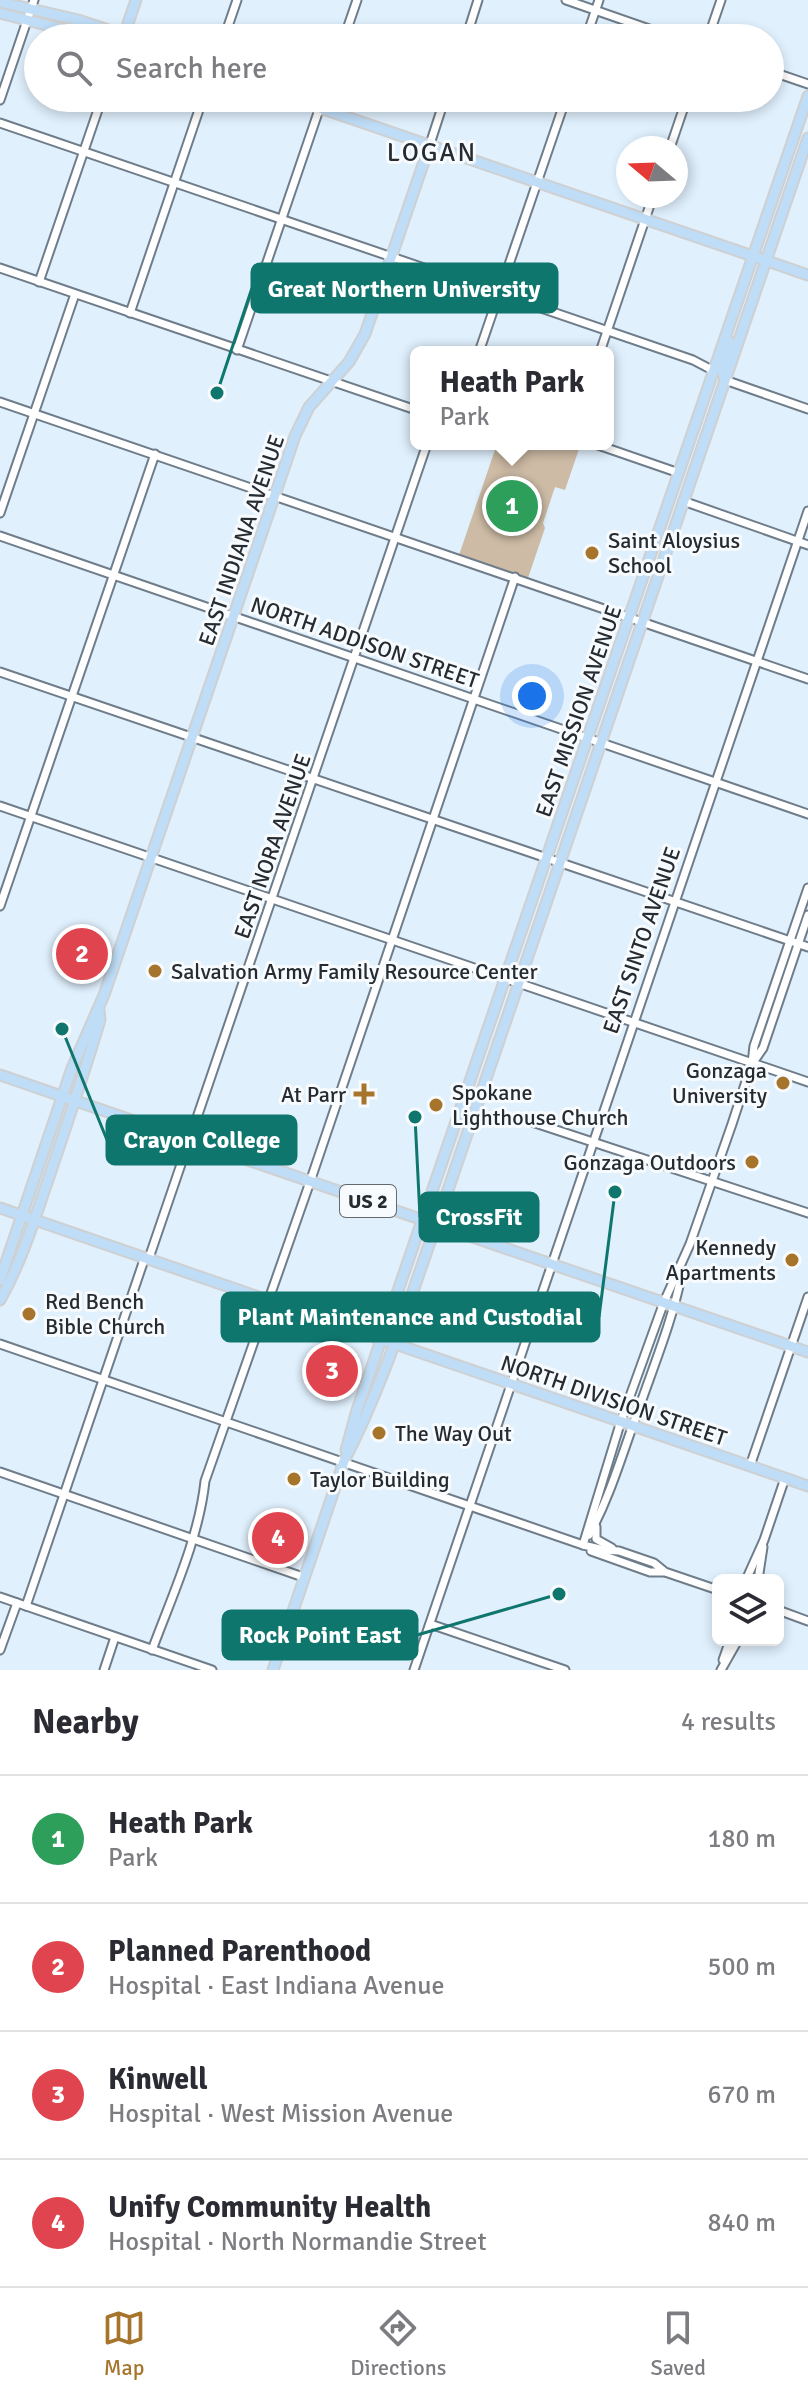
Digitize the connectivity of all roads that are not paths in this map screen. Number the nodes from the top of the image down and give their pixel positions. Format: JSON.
{"nodes":[{"id":1,"x":136,"y":0,"type":"edge"},
{"id":2,"x":237,"y":0,"type":"edge"},
{"id":3,"x":357,"y":0,"type":"edge"},
{"id":4,"x":478,"y":0,"type":"edge"},
{"id":5,"x":566,"y":0,"type":"edge"},
{"id":6,"x":599,"y":0,"type":"edge"},
{"id":7,"x":721,"y":0,"type":"edge"},
{"id":8,"x":0,"y":2,"type":"edge"},
{"id":9,"x":33,"y":4,"type":"edge"},
{"id":10,"x":596,"y":10,"type":"junction"},
{"id":11,"x":0,"y":13,"type":"edge"},
{"id":12,"x":27,"y":19,"type":"junction"},
{"id":13,"x":25,"y":24,"type":"edge"},
{"id":14,"x":45,"y":24,"type":"edge"},
{"id":15,"x":89,"y":24,"type":"edge"},
{"id":16,"x":130,"y":24,"type":"edge"},
{"id":17,"x":229,"y":24,"type":"edge"},
{"id":18,"x":349,"y":24,"type":"edge"},
{"id":19,"x":470,"y":24,"type":"edge"},
{"id":20,"x":591,"y":24,"type":"edge"},
{"id":21,"x":636,"y":24,"type":"edge"},
{"id":22,"x":713,"y":24,"type":"edge"},
{"id":23,"x":24,"y":28,"type":"edge"},
{"id":24,"x":784,"y":76,"type":"edge"},
{"id":25,"x":808,"y":84,"type":"edge"},
{"id":26,"x":808,"y":96,"type":"edge"},
{"id":27,"x":0,"y":100,"type":"edge"},
{"id":28,"x":97,"y":112,"type":"edge"},
{"id":29,"x":198,"y":112,"type":"edge"},
{"id":30,"x":319,"y":112,"type":"edge"},
{"id":31,"x":346,"y":112,"type":"edge"},
{"id":32,"x":440,"y":112,"type":"edge"},
{"id":33,"x":561,"y":112,"type":"edge"},
{"id":34,"x":682,"y":112,"type":"edge"},
{"id":35,"x":0,"y":123,"type":"edge"},
{"id":36,"x":674,"y":136,"type":"edge"},
{"id":37,"x":808,"y":140,"type":"edge"},
{"id":38,"x":430,"y":144,"type":"junction"},
{"id":39,"x":84,"y":152,"type":"junction"},
{"id":40,"x":174,"y":182,"type":"junction"},
{"id":41,"x":537,"y":183,"type":"junction"},
{"id":42,"x":649,"y":208,"type":"edge"},
{"id":43,"x":645,"y":219,"type":"junction"},
{"id":44,"x":282,"y":220,"type":"junction"},
{"id":45,"x":754,"y":256,"type":"junction"},
{"id":46,"x":390,"y":257,"type":"junction"},
{"id":47,"x":766,"y":261,"type":"junction"},
{"id":48,"x":0,"y":268,"type":"edge"},
{"id":49,"x":808,"y":275,"type":"edge"},
{"id":50,"x":39,"y":282,"type":"junction"},
{"id":51,"x":75,"y":294,"type":"junction"},
{"id":52,"x":499,"y":294,"type":"junction"},
{"id":53,"x":130,"y":313,"type":"junction"},
{"id":54,"x":730,"y":326,"type":"junction"},
{"id":55,"x":607,"y":331,"type":"junction"},
{"id":56,"x":481,"y":346,"type":"edge"},
{"id":57,"x":602,"y":346,"type":"edge"},
{"id":58,"x":237,"y":350,"type":"junction"},
{"id":59,"x":714,"y":371,"type":"junction"},
{"id":60,"x":725,"y":380,"type":"junction"},
{"id":61,"x":331,"y":382,"type":"junction"},
{"id":62,"x":0,"y":402,"type":"edge"},
{"id":63,"x":410,"y":408,"type":"edge"},
{"id":64,"x":808,"y":409,"type":"edge"},
{"id":65,"x":34,"y":414,"type":"junction"},
{"id":66,"x":425,"y":450,"type":"edge"},
{"id":67,"x":609,"y":450,"type":"edge"},
{"id":68,"x":155,"y":454,"type":"junction"},
{"id":69,"x":677,"y":478,"type":"junction"},
{"id":70,"x":688,"y":488,"type":"junction"},
{"id":71,"x":275,"y":495,"type":"junction"},
{"id":72,"x":683,"y":501,"type":"junction"},
{"id":73,"x":808,"y":511,"type":"edge"},
{"id":74,"x":0,"y":513,"type":"edge"},
{"id":75,"x":0,"y":536,"type":"edge"},
{"id":76,"x":395,"y":537,"type":"junction"},
{"id":77,"x":798,"y":541,"type":"junction"},
{"id":78,"x":808,"y":545,"type":"edge"},
{"id":79,"x":114,"y":575,"type":"junction"},
{"id":80,"x":515,"y":577,"type":"junction"},
{"id":81,"x":234,"y":616,"type":"junction"},
{"id":82,"x":629,"y":617,"type":"junction"},
{"id":83,"x":642,"y":622,"type":"junction"},
{"id":84,"x":354,"y":657,"type":"junction"},
{"id":85,"x":756,"y":662,"type":"junction"},
{"id":86,"x":0,"y":672,"type":"edge"},
{"id":87,"x":808,"y":679,"type":"edge"},
{"id":88,"x":72,"y":696,"type":"junction"},
{"id":89,"x":474,"y":698,"type":"junction"},
{"id":90,"x":193,"y":737,"type":"junction"},
{"id":91,"x":588,"y":737,"type":"junction"},
{"id":92,"x":601,"y":742,"type":"junction"},
{"id":93,"x":314,"y":778,"type":"junction"},
{"id":94,"x":714,"y":781,"type":"junction"},
{"id":95,"x":0,"y":806,"type":"edge"},
{"id":96,"x":808,"y":814,"type":"edge"},
{"id":97,"x":30,"y":817,"type":"junction"},
{"id":98,"x":433,"y":819,"type":"junction"},
{"id":99,"x":151,"y":858,"type":"junction"},
{"id":100,"x":547,"y":858,"type":"junction"},
{"id":101,"x":561,"y":863,"type":"junction"},
{"id":102,"x":808,"y":888,"type":"edge"},
{"id":103,"x":272,"y":899,"type":"junction"},
{"id":104,"x":674,"y":901,"type":"junction"},
{"id":105,"x":0,"y":906,"type":"edge"},
{"id":106,"x":808,"y":915,"type":"edge"},
{"id":107,"x":392,"y":940,"type":"junction"},
{"id":108,"x":794,"y":943,"type":"junction"},
{"id":109,"x":808,"y":947,"type":"edge"},
{"id":110,"x":506,"y":979,"type":"junction"},
{"id":111,"x":518,"y":983,"type":"junction"},
{"id":112,"x":99,"y":1010,"type":"junction"},
{"id":113,"x":632,"y":1022,"type":"junction"},
{"id":114,"x":752,"y":1063,"type":"junction"},
{"id":115,"x":0,"y":1075,"type":"edge"},
{"id":116,"x":808,"y":1082,"type":"edge"},
{"id":117,"x":62,"y":1096,"type":"junction"},
{"id":118,"x":75,"y":1100,"type":"junction"},
{"id":119,"x":532,"y":1122,"type":"dead end"},
{"id":120,"x":190,"y":1139,"type":"junction"},
{"id":121,"x":592,"y":1141,"type":"junction"},
{"id":122,"x":712,"y":1181,"type":"junction"},
{"id":123,"x":310,"y":1182,"type":"junction"},
{"id":124,"x":0,"y":1208,"type":"edge"},
{"id":125,"x":808,"y":1213,"type":"edge"},
{"id":126,"x":21,"y":1215,"type":"junction"},
{"id":127,"x":35,"y":1220,"type":"junction"},
{"id":128,"x":423,"y":1220,"type":"junction"},
{"id":129,"x":436,"y":1225,"type":"junction"},
{"id":130,"x":147,"y":1257,"type":"junction"},
{"id":131,"x":683,"y":1262,"type":"junction"},
{"id":132,"x":551,"y":1263,"type":"junction"},
{"id":133,"x":0,"y":1280,"type":"edge"},
{"id":134,"x":0,"y":1290,"type":"edge"},
{"id":135,"x":808,"y":1297,"type":"edge"},
{"id":136,"x":0,"y":1298,"type":"edge"},
{"id":137,"x":269,"y":1299,"type":"junction"},
{"id":138,"x":664,"y":1302,"type":"junction"},
{"id":139,"x":675,"y":1305,"type":"junction"},
{"id":140,"x":381,"y":1338,"type":"junction"},
{"id":141,"x":394,"y":1343,"type":"junction"},
{"id":142,"x":0,"y":1344,"type":"edge"},
{"id":143,"x":791,"y":1346,"type":"junction"},
{"id":144,"x":808,"y":1352,"type":"edge"},
{"id":145,"x":103,"y":1378,"type":"junction"},
{"id":146,"x":512,"y":1383,"type":"junction"},
{"id":147,"x":227,"y":1421,"type":"junction"},
{"id":148,"x":621,"y":1421,"type":"junction"},
{"id":149,"x":633,"y":1425,"type":"junction"},
{"id":150,"x":344,"y":1461,"type":"junction"},
{"id":151,"x":750,"y":1466,"type":"junction"},
{"id":152,"x":0,"y":1472,"type":"edge"},
{"id":153,"x":785,"y":1478,"type":"junction"},
{"id":154,"x":808,"y":1486,"type":"edge"},
{"id":155,"x":63,"y":1494,"type":"junction"},
{"id":156,"x":470,"y":1505,"type":"junction"},
{"id":157,"x":601,"y":1513,"type":"junction"},
{"id":158,"x":191,"y":1539,"type":"junction"},
{"id":159,"x":764,"y":1540,"type":"junction"},
{"id":160,"x":583,"y":1545,"type":"junction"},
{"id":161,"x":619,"y":1551,"type":"junction"},
{"id":162,"x":665,"y":1572,"type":"junction"},
{"id":163,"x":749,"y":1574,"type":"edge"},
{"id":164,"x":759,"y":1574,"type":"edge"},
{"id":165,"x":303,"y":1577,"type":"junction"},
{"id":166,"x":712,"y":1589,"type":"edge"},
{"id":167,"x":0,"y":1597,"type":"edge"},
{"id":168,"x":17,"y":1603,"type":"junction"},
{"id":169,"x":26,"y":1606,"type":"junction"},
{"id":170,"x":784,"y":1612,"type":"edge"},
{"id":171,"x":808,"y":1621,"type":"edge"},
{"id":172,"x":430,"y":1624,"type":"junction"},
{"id":173,"x":115,"y":1637,"type":"junction"},
{"id":174,"x":728,"y":1646,"type":"edge"},
{"id":175,"x":734,"y":1646,"type":"edge"},
{"id":176,"x":0,"y":1650,"type":"edge"},
{"id":177,"x":152,"y":1650,"type":"junction"},
{"id":178,"x":104,"y":1670,"type":"edge"},
{"id":179,"x":212,"y":1670,"type":"edge"},
{"id":180,"x":273,"y":1670,"type":"edge"},
{"id":181,"x":414,"y":1670,"type":"edge"},
{"id":182,"x":565,"y":1670,"type":"edge"},
{"id":183,"x":720,"y":1670,"type":"edge"}],
"edges":[{"from":1,"to":16,"type":"main road"},
{"from":2,"to":17,"type":"street"},
{"from":3,"to":18,"type":"street"},
{"from":4,"to":19,"type":"street"},
{"from":5,"to":10,"type":"street"},
{"from":6,"to":10,"type":"street"},
{"from":7,"to":22,"type":"street"},
{"from":8,"to":9,"type":"main road"},
{"from":9,"to":12,"type":"street"},
{"from":9,"to":15,"type":"main road"},
{"from":10,"to":20,"type":"street"},
{"from":10,"to":21,"type":"street"},
{"from":11,"to":12,"type":"main road"},
{"from":12,"to":13,"type":"street"},
{"from":12,"to":14,"type":"main road"},
{"from":23,"to":27,"type":"street"},
{"from":24,"to":25,"type":"street"},
{"from":26,"to":45,"type":"main road","name":"EAST MISSION AVENUE"},
{"from":28,"to":39,"type":"street"},
{"from":29,"to":40,"type":"street"},
{"from":30,"to":44,"type":"street"},
{"from":31,"to":38,"type":"main road"},
{"from":32,"to":38,"type":"street","name":"EAST INDIANA AVENUE"},
{"from":33,"to":41,"type":"street"},
{"from":34,"to":36,"type":"street"},
{"from":35,"to":39,"type":"street"},
{"from":37,"to":47,"type":"main road","name":"EAST MISSION AVENUE"},
{"from":38,"to":41,"type":"main road"},
{"from":38,"to":46,"type":"main road","name":"EAST INDIANA AVENUE"},
{"from":39,"to":40,"type":"street"},
{"from":39,"to":50,"type":"street"},
{"from":40,"to":44,"type":"street"},
{"from":40,"to":53,"type":"street"},
{"from":41,"to":43,"type":"main road"},
{"from":41,"to":52,"type":"street"},
{"from":42,"to":43,"type":"street"},
{"from":43,"to":45,"type":"main road"},
{"from":43,"to":55,"type":"street"},
{"from":44,"to":46,"type":"street"},
{"from":44,"to":58,"type":"street"},
{"from":45,"to":47,"type":"main road"},
{"from":45,"to":54,"type":"main road","name":"EAST MISSION AVENUE"},
{"from":46,"to":52,"type":"street"},
{"from":46,"to":61,"type":"main road","name":"EAST INDIANA AVENUE"},
{"from":47,"to":49,"type":"main road"},
{"from":47,"to":60,"type":"main road","name":"EAST MISSION AVENUE"},
{"from":48,"to":50,"type":"street"},
{"from":50,"to":51,"type":"street"},
{"from":51,"to":53,"type":"street"},
{"from":51,"to":65,"type":"street"},
{"from":52,"to":55,"type":"street"},
{"from":52,"to":56,"type":"street"},
{"from":53,"to":58,"type":"street"},
{"from":54,"to":59,"type":"main road","name":"EAST MISSION AVENUE"},
{"from":54,"to":60,"type":"main road"},
{"from":55,"to":57,"type":"street"},
{"from":55,"to":59,"type":"street"},
{"from":58,"to":61,"type":"street"},
{"from":59,"to":69,"type":"main road","name":"EAST MISSION AVENUE"},
{"from":60,"to":64,"type":"street"},
{"from":60,"to":70,"type":"main road","name":"EAST MISSION AVENUE"},
{"from":61,"to":63,"type":"street"},
{"from":61,"to":71,"type":"main road","name":"EAST INDIANA AVENUE"},
{"from":62,"to":65,"type":"street"},
{"from":65,"to":68,"type":"street"},
{"from":65,"to":74,"type":"street"},
{"from":66,"to":76,"type":"street","name":"EAST NORA AVENUE"},
{"from":67,"to":69,"type":"street"},
{"from":68,"to":71,"type":"street"},
{"from":68,"to":79,"type":"street"},
{"from":69,"to":70,"type":"street"},
{"from":69,"to":82,"type":"main road","name":"EAST MISSION AVENUE"},
{"from":70,"to":72,"type":"main road","name":"EAST MISSION AVENUE"},
{"from":71,"to":76,"type":"street"},
{"from":71,"to":81,"type":"main road","name":"EAST INDIANA AVENUE"},
{"from":72,"to":77,"type":"street"},
{"from":72,"to":83,"type":"main road","name":"EAST MISSION AVENUE"},
{"from":73,"to":77,"type":"street","name":"EAST SINTO AVENUE"},
{"from":75,"to":79,"type":"street","name":"NORTH ADDISON STREET"},
{"from":76,"to":80,"type":"street"},
{"from":76,"to":84,"type":"street","name":"EAST NORA AVENUE"},
{"from":77,"to":78,"type":"street"},
{"from":77,"to":85,"type":"street","name":"EAST SINTO AVENUE"},
{"from":79,"to":81,"type":"street","name":"NORTH ADDISON STREET"},
{"from":79,"to":88,"type":"street"},
{"from":80,"to":82,"type":"street"},
{"from":80,"to":89,"type":"street"},
{"from":81,"to":84,"type":"street","name":"NORTH ADDISON STREET"},
{"from":81,"to":90,"type":"main road","name":"EAST INDIANA AVENUE"},
{"from":82,"to":83,"type":"street"},
{"from":82,"to":91,"type":"main road","name":"EAST MISSION AVENUE"},
{"from":83,"to":85,"type":"street"},
{"from":83,"to":92,"type":"main road","name":"EAST MISSION AVENUE"},
{"from":84,"to":89,"type":"street","name":"NORTH ADDISON STREET"},
{"from":84,"to":93,"type":"street","name":"EAST NORA AVENUE"},
{"from":85,"to":87,"type":"street"},
{"from":85,"to":94,"type":"street","name":"EAST SINTO AVENUE"},
{"from":86,"to":88,"type":"street"},
{"from":88,"to":90,"type":"street"},
{"from":88,"to":97,"type":"street"},
{"from":89,"to":91,"type":"street","name":"NORTH ADDISON STREET"},
{"from":89,"to":98,"type":"street"},
{"from":90,"to":93,"type":"street"},
{"from":90,"to":99,"type":"main road","name":"EAST INDIANA AVENUE"},
{"from":91,"to":92,"type":"street","name":"NORTH ADDISON STREET"},
{"from":91,"to":100,"type":"main road","name":"EAST MISSION AVENUE"},
{"from":92,"to":94,"type":"street","name":"NORTH ADDISON STREET"},
{"from":92,"to":101,"type":"main road","name":"EAST MISSION AVENUE"},
{"from":93,"to":98,"type":"street"},
{"from":93,"to":103,"type":"street","name":"EAST NORA AVENUE"},
{"from":94,"to":96,"type":"street","name":"NORTH ADDISON STREET"},
{"from":94,"to":104,"type":"street","name":"EAST SINTO AVENUE"},
{"from":95,"to":97,"type":"street"},
{"from":97,"to":99,"type":"street"},
{"from":97,"to":105,"type":"street"},
{"from":98,"to":100,"type":"street"},
{"from":98,"to":107,"type":"street"},
{"from":99,"to":103,"type":"street"},
{"from":99,"to":112,"type":"main road","name":"EAST INDIANA AVENUE"},
{"from":100,"to":101,"type":"street"},
{"from":100,"to":110,"type":"main road","name":"EAST MISSION AVENUE"},
{"from":101,"to":104,"type":"street"},
{"from":101,"to":111,"type":"main road","name":"EAST MISSION AVENUE"},
{"from":102,"to":108,"type":"street"},
{"from":103,"to":107,"type":"street"},
{"from":103,"to":120,"type":"street","name":"EAST NORA AVENUE"},
{"from":104,"to":108,"type":"street"},
{"from":104,"to":113,"type":"street","name":"EAST SINTO AVENUE"},
{"from":106,"to":108,"type":"street"},
{"from":107,"to":110,"type":"street"},
{"from":107,"to":123,"type":"street"},
{"from":108,"to":109,"type":"street"},
{"from":108,"to":114,"type":"street"},
{"from":110,"to":111,"type":"street"},
{"from":110,"to":128,"type":"main road","name":"EAST MISSION AVENUE"},
{"from":111,"to":113,"type":"street"},
{"from":111,"to":129,"type":"main road","name":"EAST MISSION AVENUE"},
{"from":112,"to":117,"type":"main road","name":"EAST INDIANA AVENUE"},
{"from":112,"to":118,"type":"main road","name":"EAST INDIANA AVENUE"},
{"from":113,"to":114,"type":"street"},
{"from":113,"to":121,"type":"street","name":"EAST SINTO AVENUE"},
{"from":114,"to":116,"type":"street"},
{"from":114,"to":122,"type":"street"},
{"from":115,"to":117,"type":"main road","number":"US 2"},
{"from":117,"to":118,"type":"main road","number":"US 2"},
{"from":117,"to":126,"type":"main road","name":"EAST INDIANA AVENUE"},
{"from":118,"to":120,"type":"main road","number":"US 2"},
{"from":118,"to":127,"type":"main road","name":"EAST INDIANA AVENUE"},
{"from":119,"to":121,"type":"street"},
{"from":120,"to":123,"type":"main road","number":"US 2"},
{"from":120,"to":130,"type":"street","name":"EAST NORA AVENUE"},
{"from":121,"to":122,"type":"street"},
{"from":121,"to":132,"type":"street","name":"EAST SINTO AVENUE"},
{"from":122,"to":125,"type":"street"},
{"from":122,"to":131,"type":"street"},
{"from":123,"to":128,"type":"main road","number":"US 2"},
{"from":123,"to":137,"type":"street"},
{"from":124,"to":126,"type":"main road","name":"NORTH DIVISION STREET"},
{"from":126,"to":127,"type":"main road","name":"NORTH DIVISION STREET"},
{"from":126,"to":133,"type":"main road","name":"EAST INDIANA AVENUE"},
{"from":127,"to":130,"type":"main road","name":"NORTH DIVISION STREET"},
{"from":127,"to":136,"type":"main road","name":"EAST INDIANA AVENUE"},
{"from":128,"to":129,"type":"main road","number":"US 2"},
{"from":128,"to":140,"type":"main road","name":"EAST MISSION AVENUE"},
{"from":129,"to":132,"type":"main road","number":"US 2"},
{"from":129,"to":141,"type":"main road","name":"EAST MISSION AVENUE"},
{"from":130,"to":137,"type":"main road","name":"NORTH DIVISION STREET"},
{"from":130,"to":145,"type":"street","name":"EAST NORA AVENUE"},
{"from":131,"to":138,"type":"street"},
{"from":131,"to":139,"type":"street"},
{"from":132,"to":138,"type":"main road","number":"US 2"},
{"from":132,"to":146,"type":"street","name":"EAST SINTO AVENUE"},
{"from":134,"to":136,"type":"main road"},
{"from":135,"to":143,"type":"street"},
{"from":137,"to":140,"type":"main road","name":"NORTH DIVISION STREET"},
{"from":137,"to":147,"type":"street"},
{"from":138,"to":139,"type":"main road","number":"US 2"},
{"from":138,"to":148,"type":"street"},
{"from":139,"to":143,"type":"main road","number":"US 2"},
{"from":139,"to":149,"type":"street"},
{"from":140,"to":141,"type":"main road","name":"NORTH DIVISION STREET"},
{"from":140,"to":150,"type":"main road","name":"EAST MISSION AVENUE"},
{"from":141,"to":146,"type":"main road","name":"NORTH DIVISION STREET"},
{"from":141,"to":150,"type":"main road","name":"EAST MISSION AVENUE"},
{"from":142,"to":145,"type":"street"},
{"from":143,"to":144,"type":"main road","number":"US 2"},
{"from":143,"to":151,"type":"street"},
{"from":145,"to":147,"type":"street"},
{"from":145,"to":155,"type":"street","name":"EAST NORA AVENUE"},
{"from":146,"to":148,"type":"main road","name":"NORTH DIVISION STREET"},
{"from":146,"to":156,"type":"street","name":"EAST SINTO AVENUE"},
{"from":147,"to":150,"type":"street"},
{"from":147,"to":158,"type":"street"},
{"from":148,"to":149,"type":"main road","name":"NORTH DIVISION STREET"},
{"from":148,"to":160,"type":"street"},
{"from":149,"to":151,"type":"main road","name":"NORTH DIVISION STREET"},
{"from":149,"to":157,"type":"street"},
{"from":150,"to":156,"type":"street"},
{"from":150,"to":165,"type":"main road"},
{"from":151,"to":153,"type":"main road","name":"NORTH DIVISION STREET"},
{"from":152,"to":155,"type":"street"},
{"from":153,"to":154,"type":"main road","name":"NORTH DIVISION STREET"},
{"from":153,"to":159,"type":"street"},
{"from":155,"to":158,"type":"street"},
{"from":155,"to":169,"type":"street","name":"EAST NORA AVENUE"},
{"from":156,"to":160,"type":"street"},
{"from":156,"to":172,"type":"street","name":"EAST SINTO AVENUE"},
{"from":157,"to":160,"type":"street"},
{"from":157,"to":161,"type":"street"},
{"from":158,"to":165,"type":"street"},
{"from":158,"to":177,"type":"street"},
{"from":159,"to":163,"type":"street"},
{"from":159,"to":164,"type":"street"},
{"from":160,"to":161,"type":"street"},
{"from":160,"to":162,"type":"street"},
{"from":161,"to":162,"type":"street"},
{"from":162,"to":166,"type":"street"},
{"from":165,"to":180,"type":"main road"},
{"from":167,"to":168,"type":"street"},
{"from":168,"to":169,"type":"street"},
{"from":168,"to":176,"type":"street"},
{"from":169,"to":173,"type":"street"},
{"from":170,"to":171,"type":"street"},
{"from":172,"to":181,"type":"street","name":"EAST SINTO AVENUE"},
{"from":172,"to":182,"type":"street"},
{"from":173,"to":177,"type":"street"},
{"from":173,"to":178,"type":"street"},
{"from":174,"to":183,"type":"street"},
{"from":175,"to":183,"type":"street"},
{"from":177,"to":179,"type":"street"}]}
